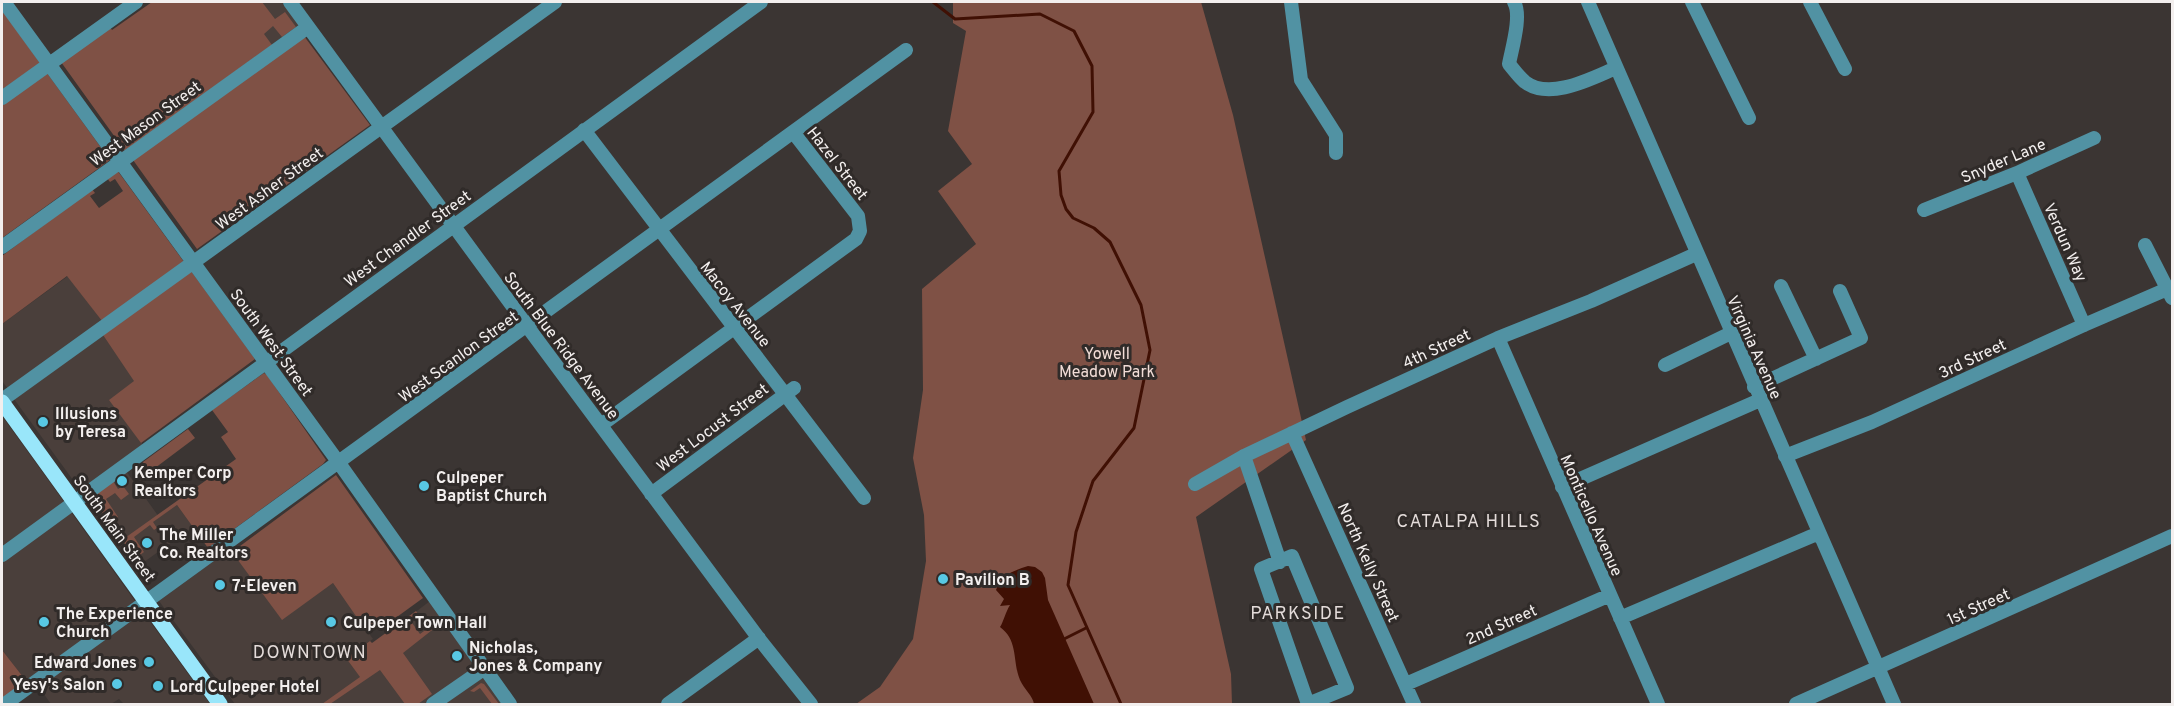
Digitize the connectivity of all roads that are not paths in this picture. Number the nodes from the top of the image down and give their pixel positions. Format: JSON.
{"nodes":[{"id":1,"x":4,"y":2,"type":"edge"},
{"id":2,"x":136,"y":2,"type":"edge"},
{"id":3,"x":290,"y":2,"type":"edge"},
{"id":4,"x":555,"y":2,"type":"edge"},
{"id":5,"x":761,"y":2,"type":"edge"},
{"id":6,"x":1291,"y":2,"type":"edge"},
{"id":7,"x":1514,"y":2,"type":"edge"},
{"id":8,"x":1588,"y":2,"type":"edge"},
{"id":9,"x":1692,"y":2,"type":"edge"},
{"id":10,"x":1810,"y":2,"type":"edge"},
{"id":11,"x":308,"y":27,"type":"junction"},
{"id":12,"x":906,"y":50,"type":"dead end"},
{"id":13,"x":50,"y":64,"type":"junction"},
{"id":14,"x":1617,"y":68,"type":"junction"},
{"id":15,"x":1845,"y":69,"type":"dead end"},
{"id":16,"x":2,"y":98,"type":"edge"},
{"id":17,"x":1749,"y":118,"type":"dead end"},
{"id":18,"x":382,"y":127,"type":"junction"},
{"id":19,"x":584,"y":130,"type":"junction"},
{"id":20,"x":793,"y":132,"type":"junction"},
{"id":21,"x":2094,"y":138,"type":"dead end"},
{"id":22,"x":1336,"y":153,"type":"dead end"},
{"id":23,"x":120,"y":162,"type":"junction"},
{"id":24,"x":2017,"y":173,"type":"junction"},
{"id":25,"x":1924,"y":210,"type":"dead end"},
{"id":26,"x":454,"y":225,"type":"junction"},
{"id":27,"x":659,"y":230,"type":"junction"},
{"id":28,"x":2145,"y":245,"type":"dead end"},
{"id":29,"x":2,"y":247,"type":"edge"},
{"id":30,"x":1696,"y":254,"type":"junction"},
{"id":31,"x":193,"y":262,"type":"junction"},
{"id":32,"x":1781,"y":286,"type":"dead end"},
{"id":33,"x":1840,"y":291,"type":"dead end"},
{"id":34,"x":2171,"y":291,"type":"edge"},
{"id":35,"x":2084,"y":325,"type":"junction"},
{"id":36,"x":527,"y":326,"type":"junction"},
{"id":37,"x":734,"y":328,"type":"junction"},
{"id":38,"x":1731,"y":333,"type":"junction"},
{"id":39,"x":1498,"y":338,"type":"junction"},
{"id":40,"x":1816,"y":359,"type":"junction"},
{"id":41,"x":266,"y":362,"type":"junction"},
{"id":42,"x":1665,"y":365,"type":"dead end"},
{"id":43,"x":789,"y":391,"type":"junction"},
{"id":44,"x":1757,"y":393,"type":"junction"},
{"id":45,"x":2,"y":401,"type":"edge"},
{"id":46,"x":601,"y":425,"type":"junction"},
{"id":47,"x":1292,"y":433,"type":"junction"},
{"id":48,"x":1244,"y":456,"type":"junction"},
{"id":49,"x":1785,"y":456,"type":"junction"},
{"id":50,"x":339,"y":463,"type":"junction"},
{"id":51,"x":1195,"y":484,"type":"dead end"},
{"id":52,"x":1562,"y":487,"type":"junction"},
{"id":53,"x":651,"y":494,"type":"junction"},
{"id":54,"x":864,"y":498,"type":"dead end"},
{"id":55,"x":74,"y":502,"type":"junction"},
{"id":56,"x":1819,"y":533,"type":"junction"},
{"id":57,"x":2172,"y":536,"type":"edge"},
{"id":58,"x":2,"y":555,"type":"edge"},
{"id":59,"x":1280,"y":562,"type":"junction"},
{"id":60,"x":1610,"y":595,"type":"junction"},
{"id":61,"x":147,"y":603,"type":"junction"},
{"id":62,"x":1620,"y":618,"type":"junction"},
{"id":63,"x":759,"y":639,"type":"junction"},
{"id":64,"x":485,"y":668,"type":"junction"},
{"id":65,"x":1878,"y":669,"type":"junction"},
{"id":66,"x":1406,"y":684,"type":"junction"},
{"id":67,"x":219,"y":704,"type":"edge"},
{"id":68,"x":5,"y":705,"type":"edge"},
{"id":69,"x":433,"y":705,"type":"edge"},
{"id":70,"x":510,"y":705,"type":"edge"},
{"id":71,"x":668,"y":705,"type":"edge"},
{"id":72,"x":811,"y":705,"type":"edge"},
{"id":73,"x":1308,"y":705,"type":"edge"},
{"id":74,"x":1414,"y":705,"type":"edge"},
{"id":75,"x":1658,"y":705,"type":"edge"},
{"id":76,"x":1796,"y":705,"type":"edge"},
{"id":77,"x":1894,"y":705,"type":"edge"}],
"edges":[{"from":1,"to":13,"type":"street","name":"South West Street"},
{"from":2,"to":13,"type":"street"},
{"from":3,"to":11,"type":"street","name":"South Blue Ridge Avenue"},
{"from":4,"to":18,"type":"street","name":"West Asher Street"},
{"from":5,"to":19,"type":"street","name":"West Chandler Street"},
{"from":6,"to":22,"type":"street"},
{"from":7,"to":14,"type":"street"},
{"from":8,"to":14,"type":"street","name":"Virginia Avenue"},
{"from":9,"to":17,"type":"street"},
{"from":10,"to":15,"type":"street"},
{"from":11,"to":18,"type":"street","name":"South Blue Ridge Avenue"},
{"from":11,"to":23,"type":"street","name":"West Mason Street"},
{"from":12,"to":20,"type":"street","name":"West Scanlon Street"},
{"from":13,"to":16,"type":"street"},
{"from":13,"to":23,"type":"street","name":"South West Street"},
{"from":14,"to":30,"type":"street","name":"Virginia Avenue"},
{"from":18,"to":26,"type":"street","name":"South Blue Ridge Avenue"},
{"from":18,"to":31,"type":"street","name":"West Asher Street"},
{"from":19,"to":26,"type":"street","name":"West Chandler Street"},
{"from":19,"to":27,"type":"street","name":"Macoy Avenue"},
{"from":20,"to":27,"type":"street","name":"West Scanlon Street"},
{"from":20,"to":37,"type":"street","name":"Hazel Street"},
{"from":21,"to":24,"type":"street","name":"Snyder Lane"},
{"from":23,"to":29,"type":"street","name":"West Mason Street"},
{"from":23,"to":31,"type":"street","name":"South West Street"},
{"from":24,"to":25,"type":"street","name":"Snyder Lane"},
{"from":24,"to":35,"type":"street","name":"Verdun Way"},
{"from":26,"to":36,"type":"street","name":"South Blue Ridge Avenue"},
{"from":26,"to":41,"type":"street","name":"West Chandler Street"},
{"from":27,"to":36,"type":"street","name":"West Scanlon Street"},
{"from":27,"to":37,"type":"street","name":"Macoy Avenue"},
{"from":28,"to":34,"type":"street"},
{"from":30,"to":38,"type":"street","name":"Virginia Avenue"},
{"from":30,"to":39,"type":"street","name":"4th Street"},
{"from":31,"to":41,"type":"street","name":"South West Street"},
{"from":31,"to":45,"type":"street","name":"West Asher Street"},
{"from":32,"to":40,"type":"street"},
{"from":33,"to":40,"type":"street"},
{"from":34,"to":35,"type":"street","name":"3rd Street"},
{"from":35,"to":49,"type":"street","name":"3rd Street"},
{"from":36,"to":46,"type":"street","name":"South Blue Ridge Avenue"},
{"from":36,"to":50,"type":"street","name":"West Scanlon Street"},
{"from":37,"to":43,"type":"street","name":"Macoy Avenue"},
{"from":37,"to":46,"type":"street"},
{"from":38,"to":42,"type":"street"},
{"from":38,"to":44,"type":"street","name":"Virginia Avenue"},
{"from":39,"to":47,"type":"street","name":"4th Street"},
{"from":39,"to":52,"type":"street","name":"Monticello Avenue"},
{"from":40,"to":44,"type":"street"},
{"from":41,"to":50,"type":"street","name":"South West Street"},
{"from":41,"to":55,"type":"street","name":"West Chandler Street"},
{"from":43,"to":53,"type":"street","name":"West Locust Street"},
{"from":43,"to":54,"type":"street","name":"Macoy Avenue"},
{"from":44,"to":49,"type":"street","name":"Virginia Avenue"},
{"from":44,"to":52,"type":"street"},
{"from":45,"to":55,"type":"main road","name":"South Main Street"},
{"from":46,"to":53,"type":"street","name":"South Blue Ridge Avenue"},
{"from":47,"to":48,"type":"street","name":"4th Street"},
{"from":47,"to":66,"type":"street","name":"North Kelly Street"},
{"from":48,"to":51,"type":"street","name":"4th Street"},
{"from":48,"to":59,"type":"street"},
{"from":49,"to":56,"type":"street","name":"Virginia Avenue"},
{"from":50,"to":61,"type":"street","name":"West Scanlon Street"},
{"from":50,"to":64,"type":"street","name":"South West Street"},
{"from":52,"to":60,"type":"street","name":"Monticello Avenue"},
{"from":53,"to":63,"type":"street","name":"South Blue Ridge Avenue"},
{"from":55,"to":58,"type":"street","name":"West Chandler Street"},
{"from":55,"to":61,"type":"main road","name":"South Main Street"},
{"from":56,"to":62,"type":"street"},
{"from":56,"to":65,"type":"street","name":"Virginia Avenue"},
{"from":57,"to":65,"type":"street","name":"1st Street"},
{"from":59,"to":73,"type":"street"},
{"from":59,"to":73,"type":"street"},
{"from":60,"to":62,"type":"street","name":"Monticello Avenue"},
{"from":60,"to":66,"type":"street","name":"2nd Street"},
{"from":61,"to":67,"type":"main road","name":"South Main Street"},
{"from":61,"to":68,"type":"street","name":"West Scanlon Street"},
{"from":62,"to":75,"type":"street","name":"Monticello Avenue"},
{"from":63,"to":71,"type":"street"},
{"from":63,"to":72,"type":"street","name":"South Blue Ridge Avenue"},
{"from":64,"to":69,"type":"street"},
{"from":64,"to":70,"type":"street","name":"South West Street"},
{"from":65,"to":76,"type":"street","name":"1st Street"},
{"from":65,"to":77,"type":"street","name":"Virginia Avenue"},
{"from":66,"to":74,"type":"street","name":"North Kelly Street"}]}
